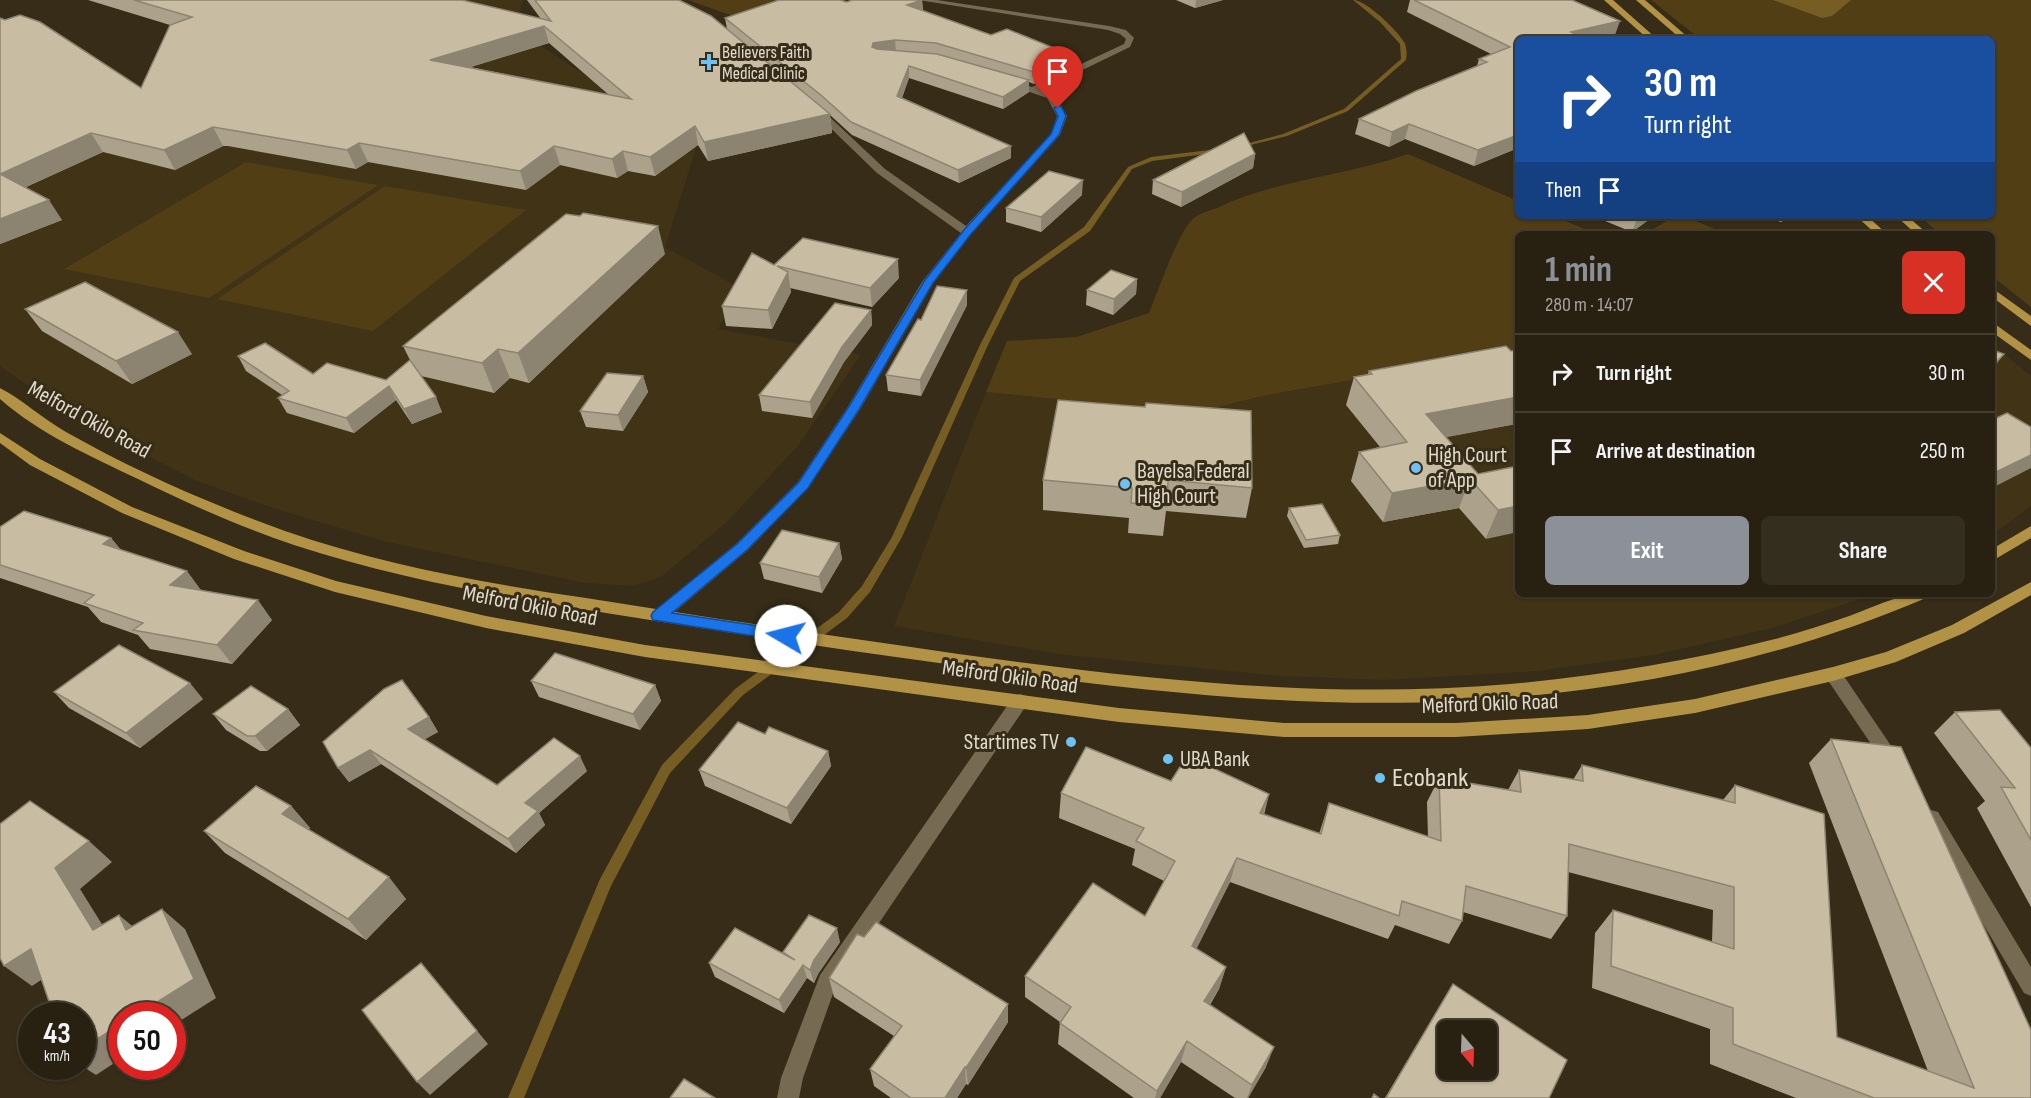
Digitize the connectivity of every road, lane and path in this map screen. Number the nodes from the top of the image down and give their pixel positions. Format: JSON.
{"nodes":[{"id":1,"x":922,"y":0,"type":"edge"},
{"id":2,"x":1608,"y":0,"type":"edge"},
{"id":3,"x":1640,"y":0,"type":"edge"},
{"id":4,"x":1650,"y":36,"type":"edge"},
{"id":5,"x":1682,"y":36,"type":"edge"},
{"id":6,"x":995,"y":78,"type":"edge"},
{"id":7,"x":1035,"y":89,"type":"junction"},
{"id":8,"x":811,"y":105,"type":"edge"},
{"id":9,"x":1864,"y":219,"type":"edge"},
{"id":10,"x":1905,"y":219,"type":"edge"},
{"id":11,"x":1878,"y":231,"type":"edge"},
{"id":12,"x":1919,"y":231,"type":"edge"},
{"id":13,"x":967,"y":232,"type":"junction"},
{"id":14,"x":1995,"y":293,"type":"edge"},
{"id":15,"x":2031,"y":322,"type":"edge"},
{"id":16,"x":1995,"y":328,"type":"edge"},
{"id":17,"x":2031,"y":357,"type":"edge"},
{"id":18,"x":0,"y":392,"type":"edge"},
{"id":19,"x":0,"y":437,"type":"edge"},
{"id":20,"x":2031,"y":531,"type":"edge"},
{"id":21,"x":1995,"y":554,"type":"edge"},
{"id":22,"x":2031,"y":588,"type":"edge"},
{"id":23,"x":1913,"y":597,"type":"edge"},
{"id":24,"x":658,"y":616,"type":"junction"},
{"id":25,"x":1833,"y":674,"type":"junction"},
{"id":26,"x":1020,"y":701,"type":"junction"},
{"id":27,"x":1904,"y":778,"type":"edge"},
{"id":28,"x":1923,"y":807,"type":"edge"},
{"id":29,"x":2031,"y":986,"type":"edge"},
{"id":30,"x":788,"y":1098,"type":"edge"}],
"edges":[{"from":1,"to":7,"type":"street"},
{"from":2,"to":4,"type":"main road"},
{"from":3,"to":5,"type":"main road"},
{"from":6,"to":7,"type":"street"},
{"from":7,"to":13,"type":"street"},
{"from":8,"to":13,"type":"street"},
{"from":9,"to":11,"type":"main road"},
{"from":10,"to":12,"type":"main road"},
{"from":13,"to":24,"type":"street"},
{"from":14,"to":15,"type":"main road"},
{"from":16,"to":17,"type":"main road"},
{"from":18,"to":24,"type":"main road","name":"Melford Okilo Road"},
{"from":19,"to":26,"type":"main road","name":"Melford Okilo Road"},
{"from":20,"to":21,"type":"main road"},
{"from":22,"to":25,"type":"main road","name":"Melford Okilo Road"},
{"from":23,"to":24,"type":"main road","name":"Melford Okilo Road"},
{"from":25,"to":26,"type":"main road","name":"Melford Okilo Road"},
{"from":25,"to":27,"type":"street"},
{"from":26,"to":30,"type":"street"},
{"from":28,"to":29,"type":"street"}]}
